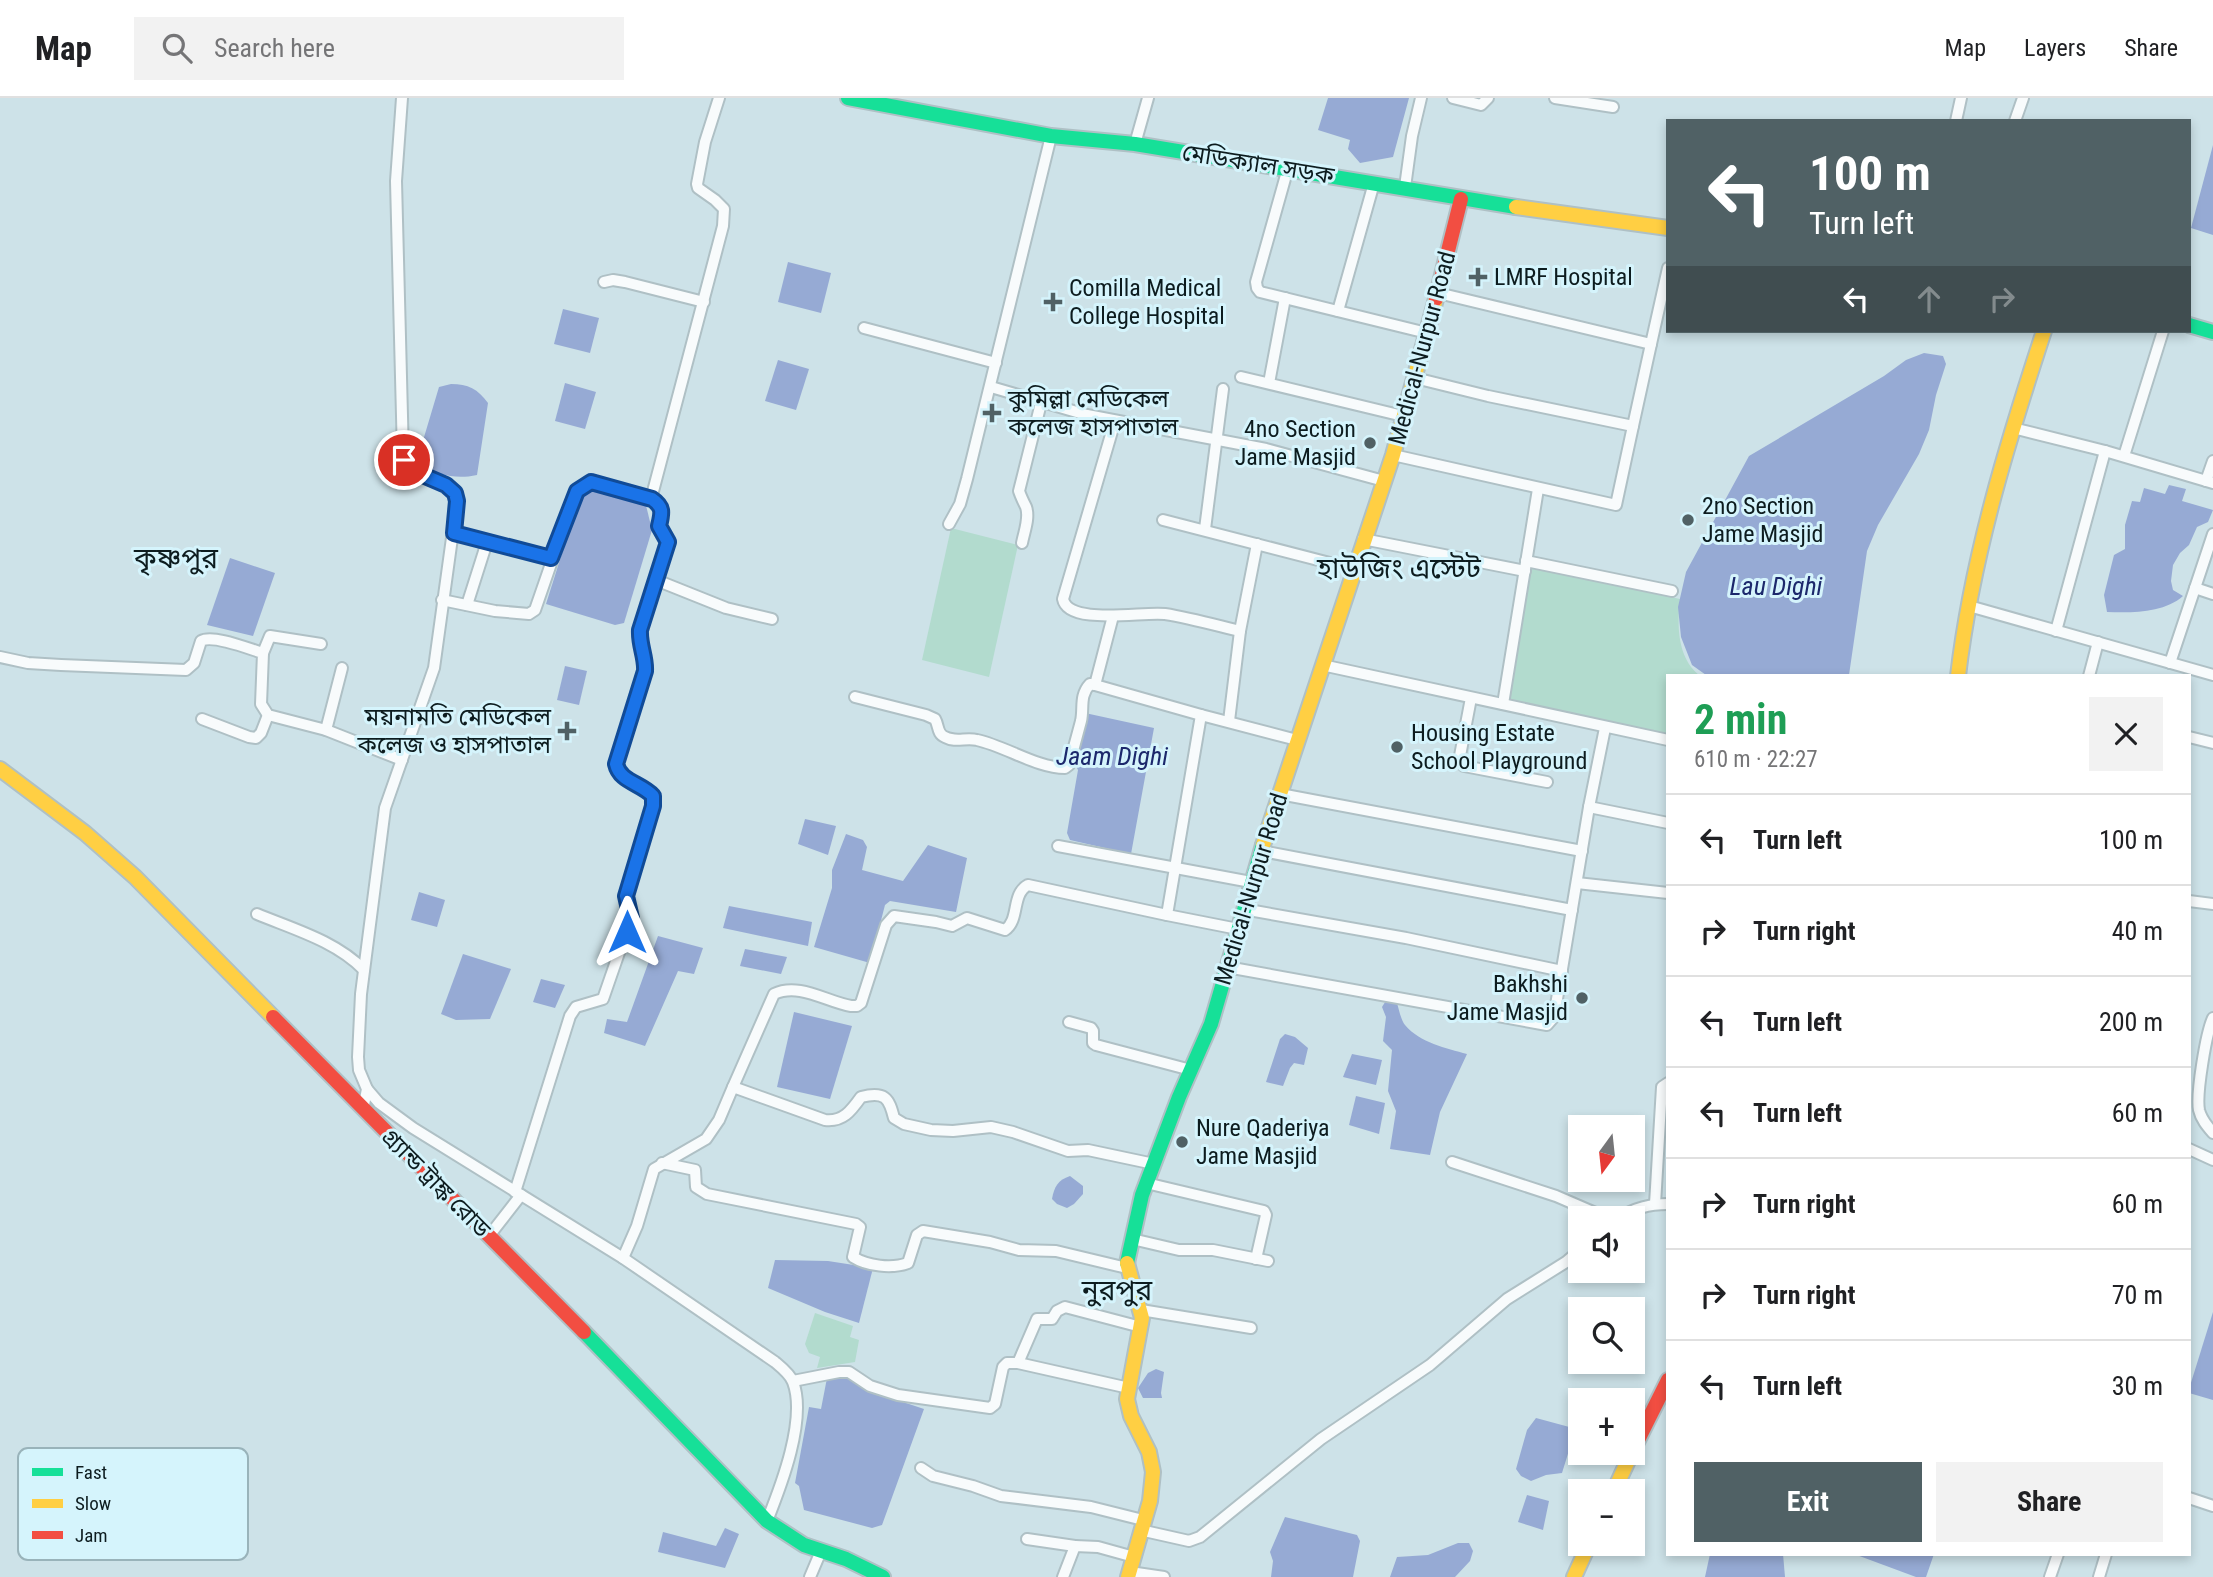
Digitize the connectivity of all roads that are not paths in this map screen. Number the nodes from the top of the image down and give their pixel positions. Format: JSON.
{"nodes":[{"id":1,"x":402,"y":98,"type":"edge"},
{"id":2,"x":719,"y":98,"type":"edge"},
{"id":3,"x":848,"y":98,"type":"edge"},
{"id":4,"x":1149,"y":98,"type":"edge"},
{"id":5,"x":1421,"y":98,"type":"edge"},
{"id":6,"x":1453,"y":98,"type":"edge"},
{"id":7,"x":1488,"y":98,"type":"edge"},
{"id":8,"x":1555,"y":98,"type":"edge"},
{"id":9,"x":1961,"y":98,"type":"edge"},
{"id":10,"x":2023,"y":98,"type":"edge"},
{"id":11,"x":906,"y":104,"type":"edge"},
{"id":12,"x":1613,"y":107,"type":"dead end"},
{"id":13,"x":1956,"y":119,"type":"edge"},
{"id":14,"x":2016,"y":119,"type":"edge"},
{"id":15,"x":1051,"y":136,"type":"junction"},
{"id":16,"x":1135,"y":144,"type":"junction"},
{"id":17,"x":1288,"y":168,"type":"junction"},
{"id":18,"x":1374,"y":183,"type":"junction"},
{"id":19,"x":1405,"y":187,"type":"junction"},
{"id":20,"x":1461,"y":199,"type":"junction"},
{"id":21,"x":1666,"y":228,"type":"edge"},
{"id":22,"x":1666,"y":277,"type":"edge"},
{"id":23,"x":604,"y":282,"type":"dead end"},
{"id":24,"x":1438,"y":293,"type":"junction"},
{"id":25,"x":1285,"y":298,"type":"junction"},
{"id":26,"x":704,"y":302,"type":"junction"},
{"id":27,"x":1338,"y":311,"type":"junction"},
{"id":28,"x":2191,"y":326,"type":"edge"},
{"id":29,"x":864,"y":328,"type":"dead end"},
{"id":30,"x":2213,"y":332,"type":"edge"},
{"id":31,"x":1427,"y":333,"type":"junction"},
{"id":32,"x":2042,"y":333,"type":"edge"},
{"id":33,"x":2162,"y":333,"type":"edge"},
{"id":34,"x":1651,"y":344,"type":"junction"},
{"id":35,"x":996,"y":363,"type":"junction"},
{"id":36,"x":1241,"y":377,"type":"dead end"},
{"id":37,"x":1415,"y":378,"type":"junction"},
{"id":38,"x":1269,"y":383,"type":"junction"},
{"id":39,"x":991,"y":387,"type":"junction"},
{"id":40,"x":1223,"y":389,"type":"dead end"},
{"id":41,"x":1041,"y":403,"type":"junction"},
{"id":42,"x":1403,"y":416,"type":"junction"},
{"id":43,"x":1115,"y":421,"type":"junction"},
{"id":44,"x":1633,"y":426,"type":"junction"},
{"id":45,"x":2013,"y":428,"type":"junction"},
{"id":46,"x":1216,"y":440,"type":"junction"},
{"id":47,"x":2105,"y":451,"type":"junction"},
{"id":48,"x":1393,"y":455,"type":"junction"},
{"id":49,"x":2124,"y":456,"type":"junction"},
{"id":50,"x":2213,"y":461,"type":"edge"},
{"id":51,"x":1384,"y":481,"type":"junction"},
{"id":52,"x":2209,"y":482,"type":"edge"},
{"id":53,"x":1538,"y":489,"type":"junction"},
{"id":54,"x":652,"y":499,"type":"junction"},
{"id":55,"x":1163,"y":520,"type":"dead end"},
{"id":56,"x":949,"y":524,"type":"dead end"},
{"id":57,"x":1206,"y":529,"type":"junction"},
{"id":58,"x":454,"y":533,"type":"junction"},
{"id":59,"x":2213,"y":534,"type":"edge"},
{"id":60,"x":1363,"y":539,"type":"junction"},
{"id":61,"x":487,"y":542,"type":"junction"},
{"id":62,"x":1022,"y":542,"type":"dead end"},
{"id":63,"x":1257,"y":544,"type":"junction"},
{"id":64,"x":551,"y":558,"type":"junction"},
{"id":65,"x":1526,"y":566,"type":"junction"},
{"id":66,"x":1353,"y":569,"type":"junction"},
{"id":67,"x":656,"y":580,"type":"junction"},
{"id":68,"x":2195,"y":588,"type":"junction"},
{"id":69,"x":1672,"y":591,"type":"dead end"},
{"id":70,"x":2213,"y":594,"type":"edge"},
{"id":71,"x":442,"y":600,"type":"junction"},
{"id":72,"x":467,"y":605,"type":"junction"},
{"id":73,"x":1969,"y":606,"type":"junction"},
{"id":74,"x":1113,"y":616,"type":"junction"},
{"id":75,"x":772,"y":619,"type":"dead end"},
{"id":76,"x":1240,"y":631,"type":"junction"},
{"id":77,"x":2056,"y":631,"type":"junction"},
{"id":78,"x":2098,"y":642,"type":"junction"},
{"id":79,"x":321,"y":644,"type":"dead end"},
{"id":80,"x":263,"y":653,"type":"junction"},
{"id":81,"x":0,"y":657,"type":"edge"},
{"id":82,"x":1322,"y":665,"type":"junction"},
{"id":83,"x":342,"y":668,"type":"dead end"},
{"id":84,"x":2173,"y":668,"type":"edge"},
{"id":85,"x":1958,"y":674,"type":"edge"},
{"id":86,"x":2090,"y":674,"type":"edge"},
{"id":87,"x":2213,"y":675,"type":"edge"},
{"id":88,"x":1095,"y":685,"type":"junction"},
{"id":89,"x":855,"y":697,"type":"dead end"},
{"id":90,"x":1471,"y":698,"type":"junction"},
{"id":91,"x":1503,"y":704,"type":"junction"},
{"id":92,"x":268,"y":715,"type":"junction"},
{"id":93,"x":1201,"y":715,"type":"junction"},
{"id":94,"x":202,"y":719,"type":"dead end"},
{"id":95,"x":1229,"y":721,"type":"junction"},
{"id":96,"x":1605,"y":728,"type":"junction"},
{"id":97,"x":326,"y":730,"type":"junction"},
{"id":98,"x":2191,"y":738,"type":"edge"},
{"id":99,"x":1297,"y":740,"type":"junction"},
{"id":100,"x":1666,"y":740,"type":"edge"},
{"id":101,"x":2213,"y":743,"type":"edge"},
{"id":102,"x":402,"y":760,"type":"junction"},
{"id":103,"x":0,"y":769,"type":"edge"},
{"id":104,"x":1547,"y":782,"type":"dead end"},
{"id":105,"x":1280,"y":794,"type":"junction"},
{"id":106,"x":1589,"y":807,"type":"junction"},
{"id":107,"x":1666,"y":823,"type":"edge"},
{"id":108,"x":1058,"y":846,"type":"dead end"},
{"id":109,"x":1262,"y":851,"type":"junction"},
{"id":110,"x":1582,"y":851,"type":"junction"},
{"id":111,"x":1175,"y":868,"type":"junction"},
{"id":112,"x":1251,"y":882,"type":"junction"},
{"id":113,"x":1577,"y":883,"type":"junction"},
{"id":114,"x":1666,"y":893,"type":"edge"},
{"id":115,"x":2191,"y":901,"type":"edge"},
{"id":116,"x":2213,"y":904,"type":"edge"},
{"id":117,"x":1243,"y":909,"type":"junction"},
{"id":118,"x":1572,"y":911,"type":"junction"},
{"id":119,"x":257,"y":914,"type":"dead end"},
{"id":120,"x":1167,"y":915,"type":"junction"},
{"id":121,"x":1238,"y":929,"type":"junction"},
{"id":122,"x":1227,"y":967,"type":"junction"},
{"id":123,"x":364,"y":970,"type":"junction"},
{"id":124,"x":1562,"y":971,"type":"junction"},
{"id":125,"x":2213,"y":1018,"type":"edge"},
{"id":126,"x":1069,"y":1022,"type":"dead end"},
{"id":127,"x":1191,"y":1070,"type":"junction"},
{"id":128,"x":1666,"y":1084,"type":"edge"},
{"id":129,"x":733,"y":1087,"type":"junction"},
{"id":130,"x":367,"y":1089,"type":"junction"},
{"id":131,"x":363,"y":1110,"type":"junction"},
{"id":132,"x":2213,"y":1133,"type":"edge"},
{"id":133,"x":2191,"y":1150,"type":"edge"},
{"id":134,"x":2213,"y":1160,"type":"edge"},
{"id":135,"x":1452,"y":1162,"type":"dead end"},
{"id":136,"x":663,"y":1163,"type":"junction"},
{"id":137,"x":1154,"y":1164,"type":"junction"},
{"id":138,"x":1146,"y":1183,"type":"junction"},
{"id":139,"x":518,"y":1194,"type":"junction"},
{"id":140,"x":1655,"y":1204,"type":"junction"},
{"id":141,"x":1666,"y":1204,"type":"edge"},
{"id":142,"x":1579,"y":1206,"type":"edge"},
{"id":143,"x":1645,"y":1207,"type":"edge"},
{"id":144,"x":489,"y":1236,"type":"junction"},
{"id":145,"x":1132,"y":1239,"type":"junction"},
{"id":146,"x":622,"y":1258,"type":"junction"},
{"id":147,"x":1256,"y":1259,"type":"junction"},
{"id":148,"x":1568,"y":1260,"type":"edge"},
{"id":149,"x":1268,"y":1261,"type":"dead end"},
{"id":150,"x":1127,"y":1268,"type":"junction"},
{"id":151,"x":1141,"y":1310,"type":"junction"},
{"id":152,"x":1141,"y":1326,"type":"junction"},
{"id":153,"x":1251,"y":1328,"type":"dead end"},
{"id":154,"x":1018,"y":1363,"type":"junction"},
{"id":155,"x":793,"y":1381,"type":"junction"},
{"id":156,"x":1666,"y":1384,"type":"edge"},
{"id":157,"x":1129,"y":1388,"type":"junction"},
{"id":158,"x":1645,"y":1425,"type":"edge"},
{"id":159,"x":921,"y":1468,"type":"dead end"},
{"id":160,"x":2191,"y":1499,"type":"edge"},
{"id":161,"x":2213,"y":1506,"type":"edge"},
{"id":162,"x":767,"y":1521,"type":"junction"},
{"id":163,"x":1142,"y":1525,"type":"junction"},
{"id":164,"x":1027,"y":1539,"type":"dead end"},
{"id":165,"x":1075,"y":1546,"type":"junction"},
{"id":166,"x":821,"y":1551,"type":"junction"},
{"id":167,"x":1584,"y":1556,"type":"edge"},
{"id":168,"x":2057,"y":1556,"type":"edge"},
{"id":169,"x":2105,"y":1556,"type":"edge"},
{"id":170,"x":1134,"y":1557,"type":"junction"},
{"id":171,"x":1129,"y":1574,"type":"edge"},
{"id":172,"x":810,"y":1577,"type":"edge"},
{"id":173,"x":883,"y":1577,"type":"edge"},
{"id":174,"x":1063,"y":1577,"type":"edge"},
{"id":175,"x":1164,"y":1577,"type":"edge"},
{"id":176,"x":1574,"y":1577,"type":"edge"},
{"id":177,"x":2050,"y":1577,"type":"edge"},
{"id":178,"x":2099,"y":1577,"type":"edge"}],
"edges":[{"from":1,"to":58,"type":"street"},
{"from":2,"to":26,"type":"street"},
{"from":3,"to":11,"type":"main road","name":"মেডিক্যাল সড়ক"},
{"from":4,"to":16,"type":"street"},
{"from":5,"to":19,"type":"street"},
{"from":6,"to":7,"type":"street"},
{"from":8,"to":12,"type":"street"},
{"from":9,"to":13,"type":"street"},
{"from":10,"to":14,"type":"street"},
{"from":11,"to":15,"type":"main road","name":"মেডিক্যাল সড়ক"},
{"from":15,"to":16,"type":"main road","name":"মেডিক্যাল সড়ক"},
{"from":15,"to":35,"type":"street"},
{"from":16,"to":17,"type":"main road","name":"মেডিক্যাল সড়ক"},
{"from":17,"to":18,"type":"main road","name":"মেডিক্যাল সড়ক"},
{"from":17,"to":25,"type":"street"},
{"from":18,"to":19,"type":"main road","name":"মেডিক্যাল সড়ক"},
{"from":18,"to":27,"type":"street"},
{"from":19,"to":20,"type":"main road","name":"মেডিক্যাল সড়ক"},
{"from":20,"to":21,"type":"main road","name":"মেডিক্যাল সড়ক"},
{"from":20,"to":24,"type":"main road","name":"Medical-Nurpur Road"},
{"from":22,"to":34,"type":"street"},
{"from":23,"to":26,"type":"street"},
{"from":24,"to":31,"type":"main road","name":"Medical-Nurpur Road"},
{"from":24,"to":34,"type":"street"},
{"from":25,"to":27,"type":"street"},
{"from":25,"to":38,"type":"street"},
{"from":26,"to":54,"type":"street"},
{"from":27,"to":31,"type":"street"},
{"from":28,"to":30,"type":"main road"},
{"from":29,"to":35,"type":"street"},
{"from":31,"to":37,"type":"main road","name":"Medical-Nurpur Road"},
{"from":32,"to":45,"type":"main road"},
{"from":33,"to":49,"type":"street"},
{"from":34,"to":44,"type":"street"},
{"from":35,"to":39,"type":"street"},
{"from":36,"to":38,"type":"street"},
{"from":37,"to":42,"type":"main road","name":"Medical-Nurpur Road"},
{"from":37,"to":44,"type":"street"},
{"from":38,"to":42,"type":"street"},
{"from":39,"to":41,"type":"street"},
{"from":39,"to":56,"type":"street"},
{"from":40,"to":46,"type":"street"},
{"from":41,"to":43,"type":"street"},
{"from":41,"to":62,"type":"street"},
{"from":42,"to":48,"type":"main road","name":"Medical-Nurpur Road"},
{"from":43,"to":46,"type":"street"},
{"from":43,"to":74,"type":"street"},
{"from":44,"to":53,"type":"street"},
{"from":45,"to":47,"type":"street"},
{"from":45,"to":73,"type":"main road"},
{"from":46,"to":51,"type":"street"},
{"from":46,"to":57,"type":"street"},
{"from":47,"to":49,"type":"street"},
{"from":47,"to":77,"type":"street"},
{"from":48,"to":51,"type":"main road","name":"Medical-Nurpur Road"},
{"from":48,"to":53,"type":"street"},
{"from":49,"to":52,"type":"street"},
{"from":50,"to":52,"type":"street"},
{"from":51,"to":60,"type":"main road","name":"Medical-Nurpur Road"},
{"from":53,"to":65,"type":"street"},
{"from":54,"to":64,"type":"street"},
{"from":54,"to":67,"type":"street"},
{"from":55,"to":57,"type":"street"},
{"from":57,"to":63,"type":"street"},
{"from":58,"to":61,"type":"street"},
{"from":58,"to":71,"type":"street"},
{"from":59,"to":68,"type":"street"},
{"from":60,"to":65,"type":"street"},
{"from":60,"to":66,"type":"main road","name":"Medical-Nurpur Road"},
{"from":61,"to":64,"type":"street"},
{"from":61,"to":72,"type":"street"},
{"from":63,"to":66,"type":"street"},
{"from":63,"to":76,"type":"street"},
{"from":64,"to":72,"type":"street"},
{"from":65,"to":69,"type":"street"},
{"from":65,"to":91,"type":"street"},
{"from":66,"to":82,"type":"main road","name":"Medical-Nurpur Road"},
{"from":67,"to":75,"type":"street"},
{"from":67,"to":139,"type":"street"},
{"from":68,"to":70,"type":"street"},
{"from":68,"to":84,"type":"street"},
{"from":71,"to":72,"type":"street"},
{"from":71,"to":102,"type":"street"},
{"from":73,"to":77,"type":"street"},
{"from":73,"to":85,"type":"main road"},
{"from":74,"to":76,"type":"street"},
{"from":74,"to":88,"type":"street"},
{"from":76,"to":95,"type":"street"},
{"from":77,"to":78,"type":"street"},
{"from":78,"to":84,"type":"street"},
{"from":78,"to":86,"type":"street"},
{"from":79,"to":80,"type":"street"},
{"from":80,"to":81,"type":"street"},
{"from":80,"to":92,"type":"street"},
{"from":82,"to":90,"type":"street"},
{"from":82,"to":99,"type":"main road","name":"Medical-Nurpur Road"},
{"from":83,"to":97,"type":"street"},
{"from":84,"to":87,"type":"street"},
{"from":88,"to":89,"type":"street"},
{"from":88,"to":93,"type":"street"},
{"from":90,"to":91,"type":"street"},
{"from":90,"to":104,"type":"street"},
{"from":91,"to":96,"type":"street"},
{"from":92,"to":94,"type":"street"},
{"from":92,"to":97,"type":"street"},
{"from":93,"to":95,"type":"street"},
{"from":93,"to":111,"type":"street"},
{"from":95,"to":99,"type":"street"},
{"from":96,"to":100,"type":"street"},
{"from":96,"to":106,"type":"street"},
{"from":97,"to":102,"type":"street"},
{"from":98,"to":101,"type":"street"},
{"from":99,"to":105,"type":"main road","name":"Medical-Nurpur Road"},
{"from":102,"to":123,"type":"street"},
{"from":103,"to":131,"type":"main road","name":"গ্র্যান্ড ট্রাঙ্ক রোড"},
{"from":105,"to":109,"type":"main road","name":"Medical-Nurpur Road"},
{"from":105,"to":110,"type":"street"},
{"from":106,"to":107,"type":"street"},
{"from":106,"to":110,"type":"street"},
{"from":108,"to":111,"type":"street"},
{"from":109,"to":112,"type":"main road","name":"Medical-Nurpur Road"},
{"from":109,"to":118,"type":"street"},
{"from":110,"to":113,"type":"street"},
{"from":111,"to":112,"type":"street"},
{"from":111,"to":120,"type":"street"},
{"from":112,"to":117,"type":"main road","name":"Medical-Nurpur Road"},
{"from":113,"to":114,"type":"street"},
{"from":113,"to":118,"type":"street"},
{"from":115,"to":116,"type":"street"},
{"from":117,"to":121,"type":"main road","name":"Medical-Nurpur Road"},
{"from":117,"to":124,"type":"street"},
{"from":118,"to":124,"type":"street"},
{"from":119,"to":123,"type":"street"},
{"from":120,"to":121,"type":"street"},
{"from":120,"to":129,"type":"street"},
{"from":121,"to":122,"type":"main road","name":"Medical-Nurpur Road"},
{"from":122,"to":124,"type":"street"},
{"from":122,"to":127,"type":"main road","name":"Medical-Nurpur Road"},
{"from":123,"to":130,"type":"street"},
{"from":125,"to":132,"type":"street"},
{"from":126,"to":127,"type":"street"},
{"from":127,"to":137,"type":"main road","name":"Medical-Nurpur Road"},
{"from":128,"to":140,"type":"street"},
{"from":129,"to":136,"type":"street"},
{"from":129,"to":137,"type":"street"},
{"from":130,"to":131,"type":"street"},
{"from":130,"to":139,"type":"street"},
{"from":131,"to":144,"type":"main road","name":"গ্র্যান্ড ট্রাঙ্ক রোড"},
{"from":133,"to":134,"type":"street"},
{"from":135,"to":142,"type":"street"},
{"from":136,"to":146,"type":"street"},
{"from":136,"to":150,"type":"street"},
{"from":137,"to":138,"type":"main road","name":"Medical-Nurpur Road"},
{"from":138,"to":145,"type":"main road","name":"Medical-Nurpur Road"},
{"from":138,"to":147,"type":"street"},
{"from":139,"to":144,"type":"street"},
{"from":139,"to":146,"type":"street"},
{"from":140,"to":141,"type":"street"},
{"from":140,"to":143,"type":"street"},
{"from":144,"to":162,"type":"main road","name":"গ্র্যান্ড ট্রাঙ্ক রোড"},
{"from":145,"to":147,"type":"street"},
{"from":145,"to":150,"type":"main road","name":"Medical-Nurpur Road"},
{"from":146,"to":155,"type":"street"},
{"from":147,"to":149,"type":"street"},
{"from":148,"to":163,"type":"street"},
{"from":150,"to":151,"type":"main road","name":"Medical-Nurpur Road"},
{"from":151,"to":152,"type":"main road","name":"Medical-Nurpur Road"},
{"from":151,"to":153,"type":"street"},
{"from":152,"to":154,"type":"street"},
{"from":152,"to":157,"type":"main road","name":"Medical-Nurpur Road"},
{"from":154,"to":155,"type":"street"},
{"from":154,"to":157,"type":"street"},
{"from":155,"to":162,"type":"street"},
{"from":156,"to":158,"type":"main road"},
{"from":157,"to":163,"type":"main road","name":"Medical-Nurpur Road"},
{"from":159,"to":163,"type":"street"},
{"from":160,"to":161,"type":"street"},
{"from":162,"to":166,"type":"main road","name":"গ্র্যান্ড ট্রাঙ্ক রোড"},
{"from":163,"to":170,"type":"main road","name":"Medical-Nurpur Road"},
{"from":164,"to":165,"type":"street"},
{"from":165,"to":170,"type":"street"},
{"from":165,"to":174,"type":"street"},
{"from":166,"to":172,"type":"street"},
{"from":166,"to":173,"type":"main road","name":"গ্র্যান্ড ট্রাঙ্ক রোড"},
{"from":167,"to":176,"type":"main road"},
{"from":168,"to":177,"type":"street"},
{"from":169,"to":178,"type":"street"},
{"from":170,"to":171,"type":"main road","name":"Medical-Nurpur Road"},
{"from":171,"to":175,"type":"street"}]}
